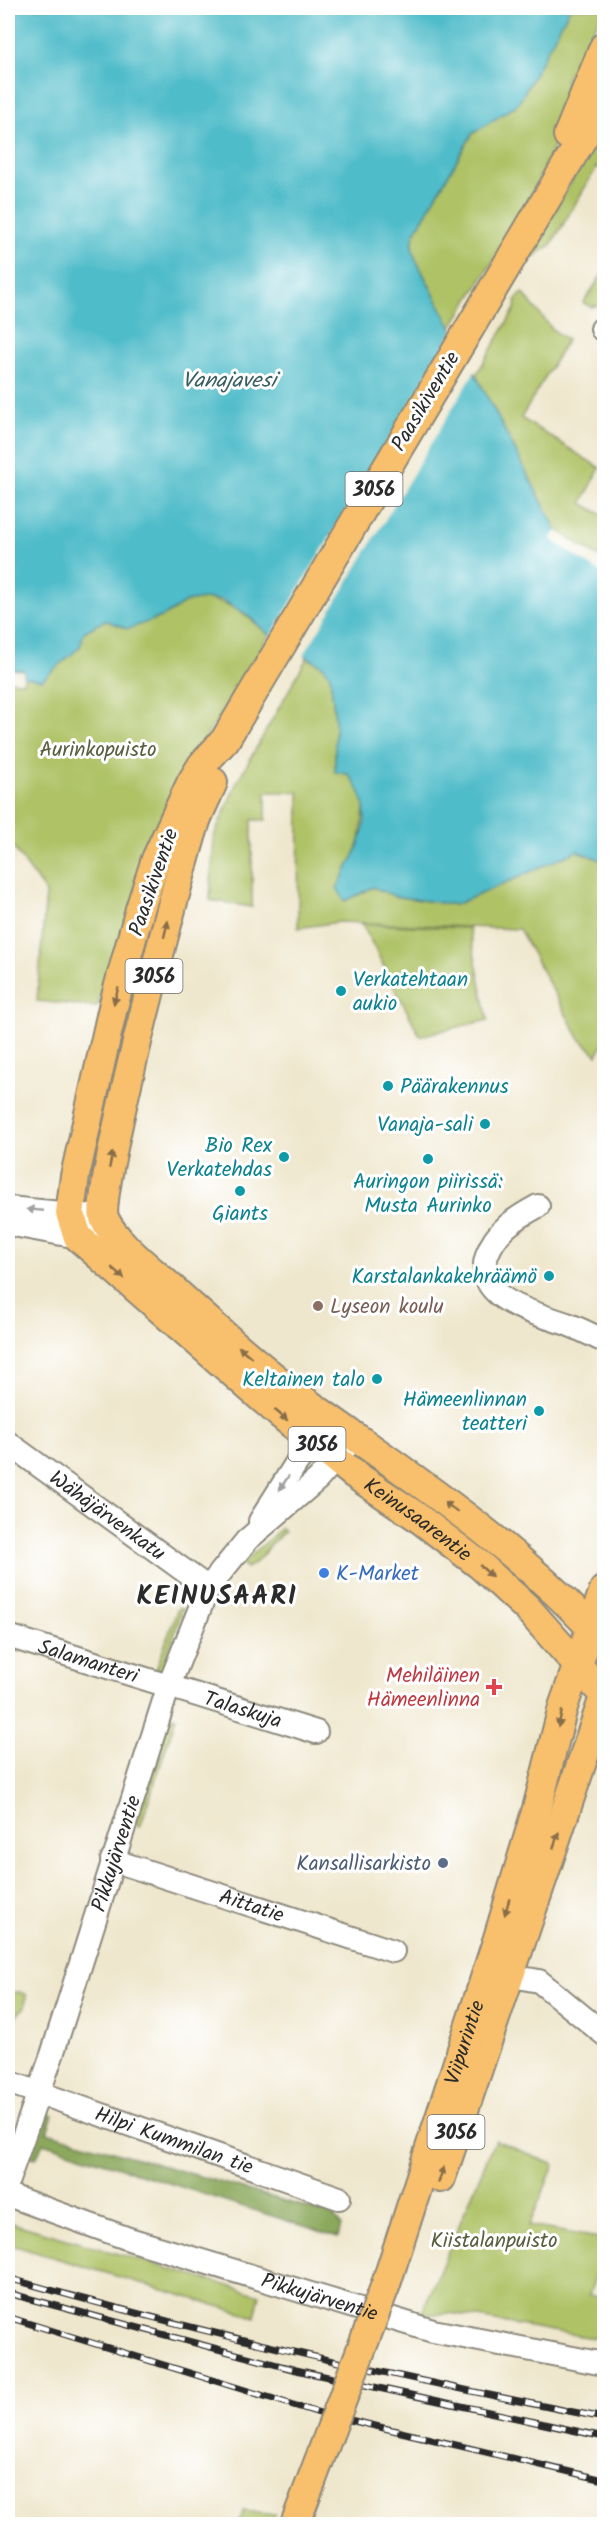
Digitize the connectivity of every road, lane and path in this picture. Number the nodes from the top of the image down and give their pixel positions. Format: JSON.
{"nodes":[{"id":1,"x":604,"y":47,"type":"edge"},
{"id":2,"x":604,"y":102,"type":"edge"},
{"id":3,"x":534,"y":218,"type":"junction"},
{"id":4,"x":225,"y":740,"type":"junction"},
{"id":5,"x":538,"y":1206,"type":"dead end"},
{"id":6,"x":8,"y":1208,"type":"edge"},
{"id":7,"x":104,"y":1217,"type":"junction"},
{"id":8,"x":8,"y":1224,"type":"edge"},
{"id":9,"x":74,"y":1225,"type":"junction"},
{"id":10,"x":604,"y":1341,"type":"edge"},
{"id":11,"x":331,"y":1420,"type":"junction"},
{"id":12,"x":355,"y":1437,"type":"junction"},
{"id":13,"x":313,"y":1441,"type":"junction"},
{"id":14,"x":8,"y":1443,"type":"edge"},
{"id":15,"x":336,"y":1460,"type":"junction"},
{"id":16,"x":248,"y":1540,"type":"junction"},
{"id":17,"x":208,"y":1588,"type":"junction"},
{"id":18,"x":604,"y":1590,"type":"edge"},
{"id":19,"x":598,"y":1634,"type":"edge"},
{"id":20,"x":8,"y":1636,"type":"edge"},
{"id":21,"x":578,"y":1664,"type":"junction"},
{"id":22,"x":168,"y":1688,"type":"junction"},
{"id":23,"x":604,"y":1696,"type":"edge"},
{"id":24,"x":316,"y":1732,"type":"dead end"},
{"id":25,"x":112,"y":1860,"type":"junction"},
{"id":26,"x":393,"y":1951,"type":"dead end"},
{"id":27,"x":499,"y":1974,"type":"junction"},
{"id":28,"x":604,"y":2034,"type":"edge"},
{"id":29,"x":8,"y":2082,"type":"edge"},
{"id":30,"x":37,"y":2093,"type":"junction"},
{"id":31,"x":8,"y":2180,"type":"edge"},
{"id":32,"x":8,"y":2195,"type":"edge"},
{"id":33,"x":339,"y":2198,"type":"dead end"},
{"id":34,"x":394,"y":2287,"type":"junction"},
{"id":35,"x":604,"y":2364,"type":"edge"},
{"id":36,"x":295,"y":2524,"type":"edge"},
{"id":37,"x":313,"y":2524,"type":"edge"}],
"edges":[{"from":1,"to":3,"type":"main road","name":"Paasikiventie","number":"3056"},
{"from":2,"to":3,"type":"main road","name":"Paasikiventie","number":"3056"},
{"from":3,"to":4,"type":"main road","name":"Paasikiventie","number":"3056"},
{"from":7,"to":4,"type":"main road","name":"Paasikiventie","number":"3056","one_way":true},
{"from":4,"to":9,"type":"main road","name":"Paasikiventie","number":"3056","one_way":true},
{"from":5,"to":10,"type":"street"},
{"from":9,"to":6,"type":"street","one_way":true},
{"from":7,"to":9,"type":"street"},
{"from":11,"to":7,"type":"main road","name":"Keinusaarentie","number":"3056","one_way":true},
{"from":8,"to":9,"type":"street"},
{"from":9,"to":13,"type":"main road","name":"Keinusaarentie","number":"3056","one_way":true},
{"from":11,"to":12,"type":"main road","name":"Keinusaarentie","number":"3056"},
{"from":11,"to":13,"type":"street","name":"Pikkujärventie"},
{"from":12,"to":15,"type":"street","name":"Pikkujärventie"},
{"from":19,"to":12,"type":"main road","name":"Keinusaarentie","number":"3056","one_way":true},
{"from":13,"to":15,"type":"main road","name":"Keinusaarentie","number":"3056"},
{"from":13,"to":16,"type":"street","name":"Pikkujärventie","one_way":true},
{"from":14,"to":17,"type":"street","name":"Wähäjärvenkatu"},
{"from":15,"to":16,"type":"street","name":"Pikkujärventie"},
{"from":15,"to":21,"type":"main road","name":"Keinusaarentie","number":"3056","one_way":true},
{"from":16,"to":17,"type":"street","name":"Pikkujärventie"},
{"from":17,"to":22,"type":"street","name":"Pikkujärventie"},
{"from":18,"to":19,"type":"main road","name":"Viipurintie"},
{"from":19,"to":21,"type":"main road","name":"Viipurintie"},
{"from":20,"to":22,"type":"street","name":"Salamanteri"},
{"from":21,"to":23,"type":"main road","name":"Keinusaarentie"},
{"from":21,"to":27,"type":"main road","name":"Viipurintie","number":"3056","one_way":true},
{"from":22,"to":24,"type":"street","name":"Talaskuja"},
{"from":22,"to":25,"type":"street","name":"Pikkujärventie"},
{"from":27,"to":23,"type":"main road","name":"Viipurintie","number":"3056","one_way":true},
{"from":25,"to":26,"type":"street","name":"Aittatie"},
{"from":25,"to":30,"type":"street","name":"Pikkujärventie"},
{"from":27,"to":28,"type":"street"},
{"from":27,"to":34,"type":"main road","name":"Viipurintie","number":"3056"},
{"from":29,"to":30,"type":"street","name":"Hilpi Kummilan tie"},
{"from":30,"to":31,"type":"street","name":"Pikkujärventie"},
{"from":30,"to":33,"type":"street","name":"Hilpi Kummilan tie"},
{"from":32,"to":35,"type":"street","name":"Pikkujärventie"},
{"from":34,"to":36,"type":"main road","name":"Viipurintie","number":"3056","bridge":true},
{"from":34,"to":37,"type":"main road","name":"Viipurintie","number":"3056"}]}
